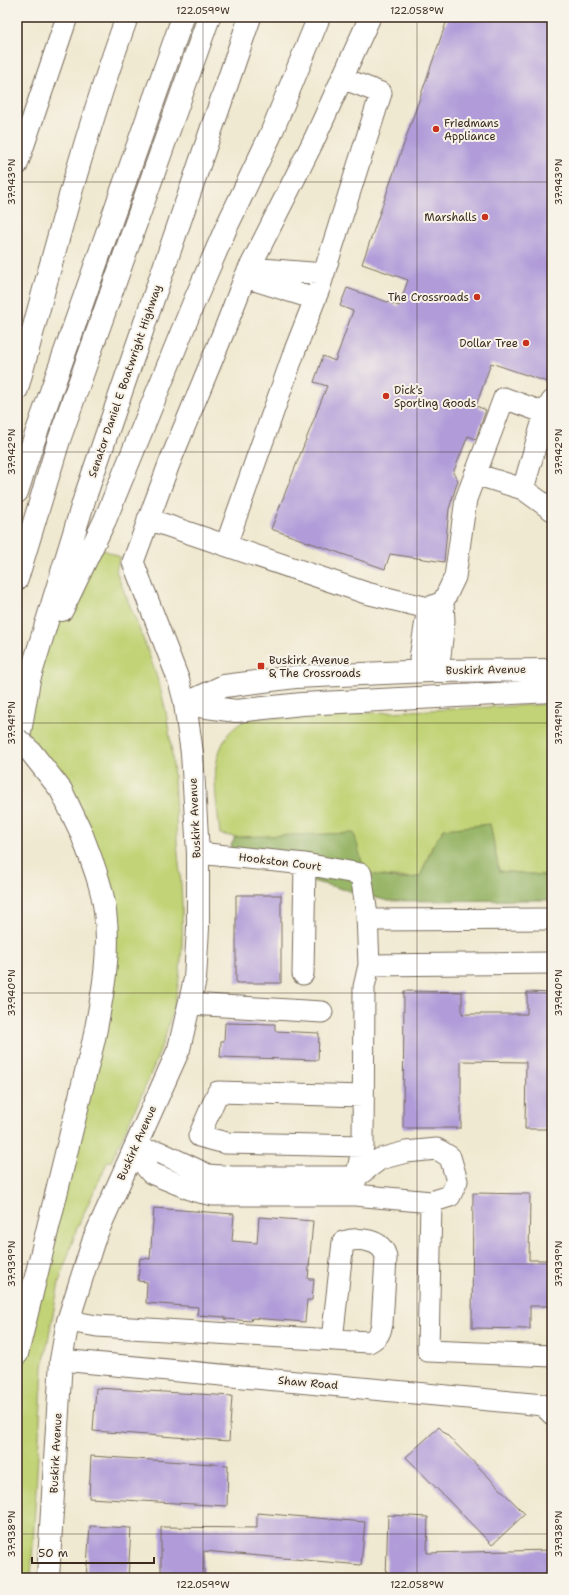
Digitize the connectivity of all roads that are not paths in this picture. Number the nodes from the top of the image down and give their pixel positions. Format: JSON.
{"nodes":[{"id":1,"x":67,"y":17,"type":"edge"},
{"id":2,"x":127,"y":17,"type":"edge"},
{"id":3,"x":183,"y":17,"type":"edge"},
{"id":4,"x":209,"y":17,"type":"edge"},
{"id":5,"x":250,"y":17,"type":"edge"},
{"id":6,"x":319,"y":17,"type":"edge"},
{"id":7,"x":370,"y":17,"type":"edge"},
{"id":8,"x":342,"y":78,"type":"junction"},
{"id":9,"x":17,"y":165,"type":"edge"},
{"id":10,"x":247,"y":272,"type":"junction"},
{"id":11,"x":324,"y":274,"type":"junction"},
{"id":12,"x":315,"y":299,"type":"junction"},
{"id":13,"x":17,"y":389,"type":"edge"},
{"id":14,"x":550,"y":410,"type":"edge"},
{"id":15,"x":475,"y":474,"type":"junction"},
{"id":16,"x":523,"y":489,"type":"junction"},
{"id":17,"x":17,"y":492,"type":"edge"},
{"id":18,"x":552,"y":496,"type":"edge"},
{"id":19,"x":552,"y":510,"type":"edge"},
{"id":20,"x":148,"y":519,"type":"junction"},
{"id":21,"x":226,"y":545,"type":"junction"},
{"id":22,"x":17,"y":579,"type":"edge"},
{"id":23,"x":435,"y":605,"type":"junction"},
{"id":24,"x":552,"y":670,"type":"edge"},
{"id":25,"x":429,"y":671,"type":"junction"},
{"id":26,"x":29,"y":680,"type":"junction"},
{"id":27,"x":552,"y":691,"type":"edge"},
{"id":28,"x":185,"y":704,"type":"junction"},
{"id":29,"x":17,"y":739,"type":"edge"},
{"id":30,"x":17,"y":749,"type":"edge"},
{"id":31,"x":198,"y":853,"type":"junction"},
{"id":32,"x":305,"y":864,"type":"junction"},
{"id":33,"x":552,"y":919,"type":"edge"},
{"id":34,"x":368,"y":920,"type":"junction"},
{"id":35,"x":552,"y":963,"type":"edge"},
{"id":36,"x":369,"y":966,"type":"junction"},
{"id":37,"x":303,"y":974,"type":"dead end"},
{"id":38,"x":190,"y":1004,"type":"junction"},
{"id":39,"x":322,"y":1012,"type":"dead end"},
{"id":40,"x":363,"y":1096,"type":"junction"},
{"id":41,"x":363,"y":1146,"type":"junction"},
{"id":42,"x":134,"y":1151,"type":"junction"},
{"id":43,"x":355,"y":1186,"type":"junction"},
{"id":44,"x":431,"y":1202,"type":"junction"},
{"id":45,"x":68,"y":1321,"type":"junction"},
{"id":46,"x":332,"y":1340,"type":"junction"},
{"id":47,"x":17,"y":1354,"type":"edge"},
{"id":48,"x":552,"y":1356,"type":"edge"},
{"id":49,"x":61,"y":1360,"type":"junction"},
{"id":50,"x":552,"y":1414,"type":"edge"},
{"id":51,"x":48,"y":1578,"type":"edge"}],
"edges":[{"from":1,"to":9,"type":"street"},
{"from":2,"to":13,"type":"main road"},
{"from":3,"to":17,"type":"main road"},
{"from":4,"to":22,"type":"main road"},
{"from":5,"to":26,"type":"main road","name":"Senator Daniel E Boatwright Highway"},
{"from":6,"to":26,"type":"main road"},
{"from":7,"to":8,"type":"street"},
{"from":8,"to":10,"type":"street"},
{"from":8,"to":11,"type":"street"},
{"from":10,"to":11,"type":"street"},
{"from":10,"to":12,"type":"street"},
{"from":10,"to":20,"type":"street"},
{"from":11,"to":12,"type":"street"},
{"from":12,"to":21,"type":"street"},
{"from":14,"to":15,"type":"street"},
{"from":14,"to":16,"type":"street"},
{"from":15,"to":16,"type":"street"},
{"from":15,"to":23,"type":"street"},
{"from":16,"to":18,"type":"street"},
{"from":16,"to":19,"type":"street"},
{"from":20,"to":21,"type":"street"},
{"from":20,"to":28,"type":"street"},
{"from":21,"to":23,"type":"street"},
{"from":23,"to":25,"type":"street"},
{"from":24,"to":25,"type":"main road","name":"Buskirk Avenue"},
{"from":25,"to":28,"type":"main road","name":"Buskirk Avenue"},
{"from":26,"to":30,"type":"main road","name":"Senator Daniel E Boatwright Highway"},
{"from":27,"to":28,"type":"main road"},
{"from":28,"to":31,"type":"main road","name":"Buskirk Avenue"},
{"from":29,"to":47,"type":"main road","bridge":true},
{"from":31,"to":32,"type":"street","name":"Hookston Court"},
{"from":31,"to":38,"type":"main road","name":"Buskirk Avenue"},
{"from":32,"to":34,"type":"street","name":"Hookston Court"},
{"from":32,"to":37,"type":"street"},
{"from":33,"to":34,"type":"street"},
{"from":34,"to":36,"type":"street"},
{"from":35,"to":36,"type":"street"},
{"from":36,"to":40,"type":"street"},
{"from":38,"to":39,"type":"street"},
{"from":38,"to":42,"type":"main road","name":"Buskirk Avenue"},
{"from":40,"to":41,"type":"street"},
{"from":40,"to":41,"type":"street"},
{"from":41,"to":43,"type":"street"},
{"from":42,"to":43,"type":"street"},
{"from":42,"to":45,"type":"main road","name":"Buskirk Avenue"},
{"from":43,"to":44,"type":"street"},
{"from":43,"to":44,"type":"street"},
{"from":44,"to":48,"type":"street"},
{"from":45,"to":46,"type":"street"},
{"from":45,"to":49,"type":"main road","name":"Buskirk Avenue"},
{"from":46,"to":46,"type":"street"},
{"from":49,"to":50,"type":"street","name":"Shaw Road"},
{"from":49,"to":51,"type":"main road","name":"Buskirk Avenue"}]}
